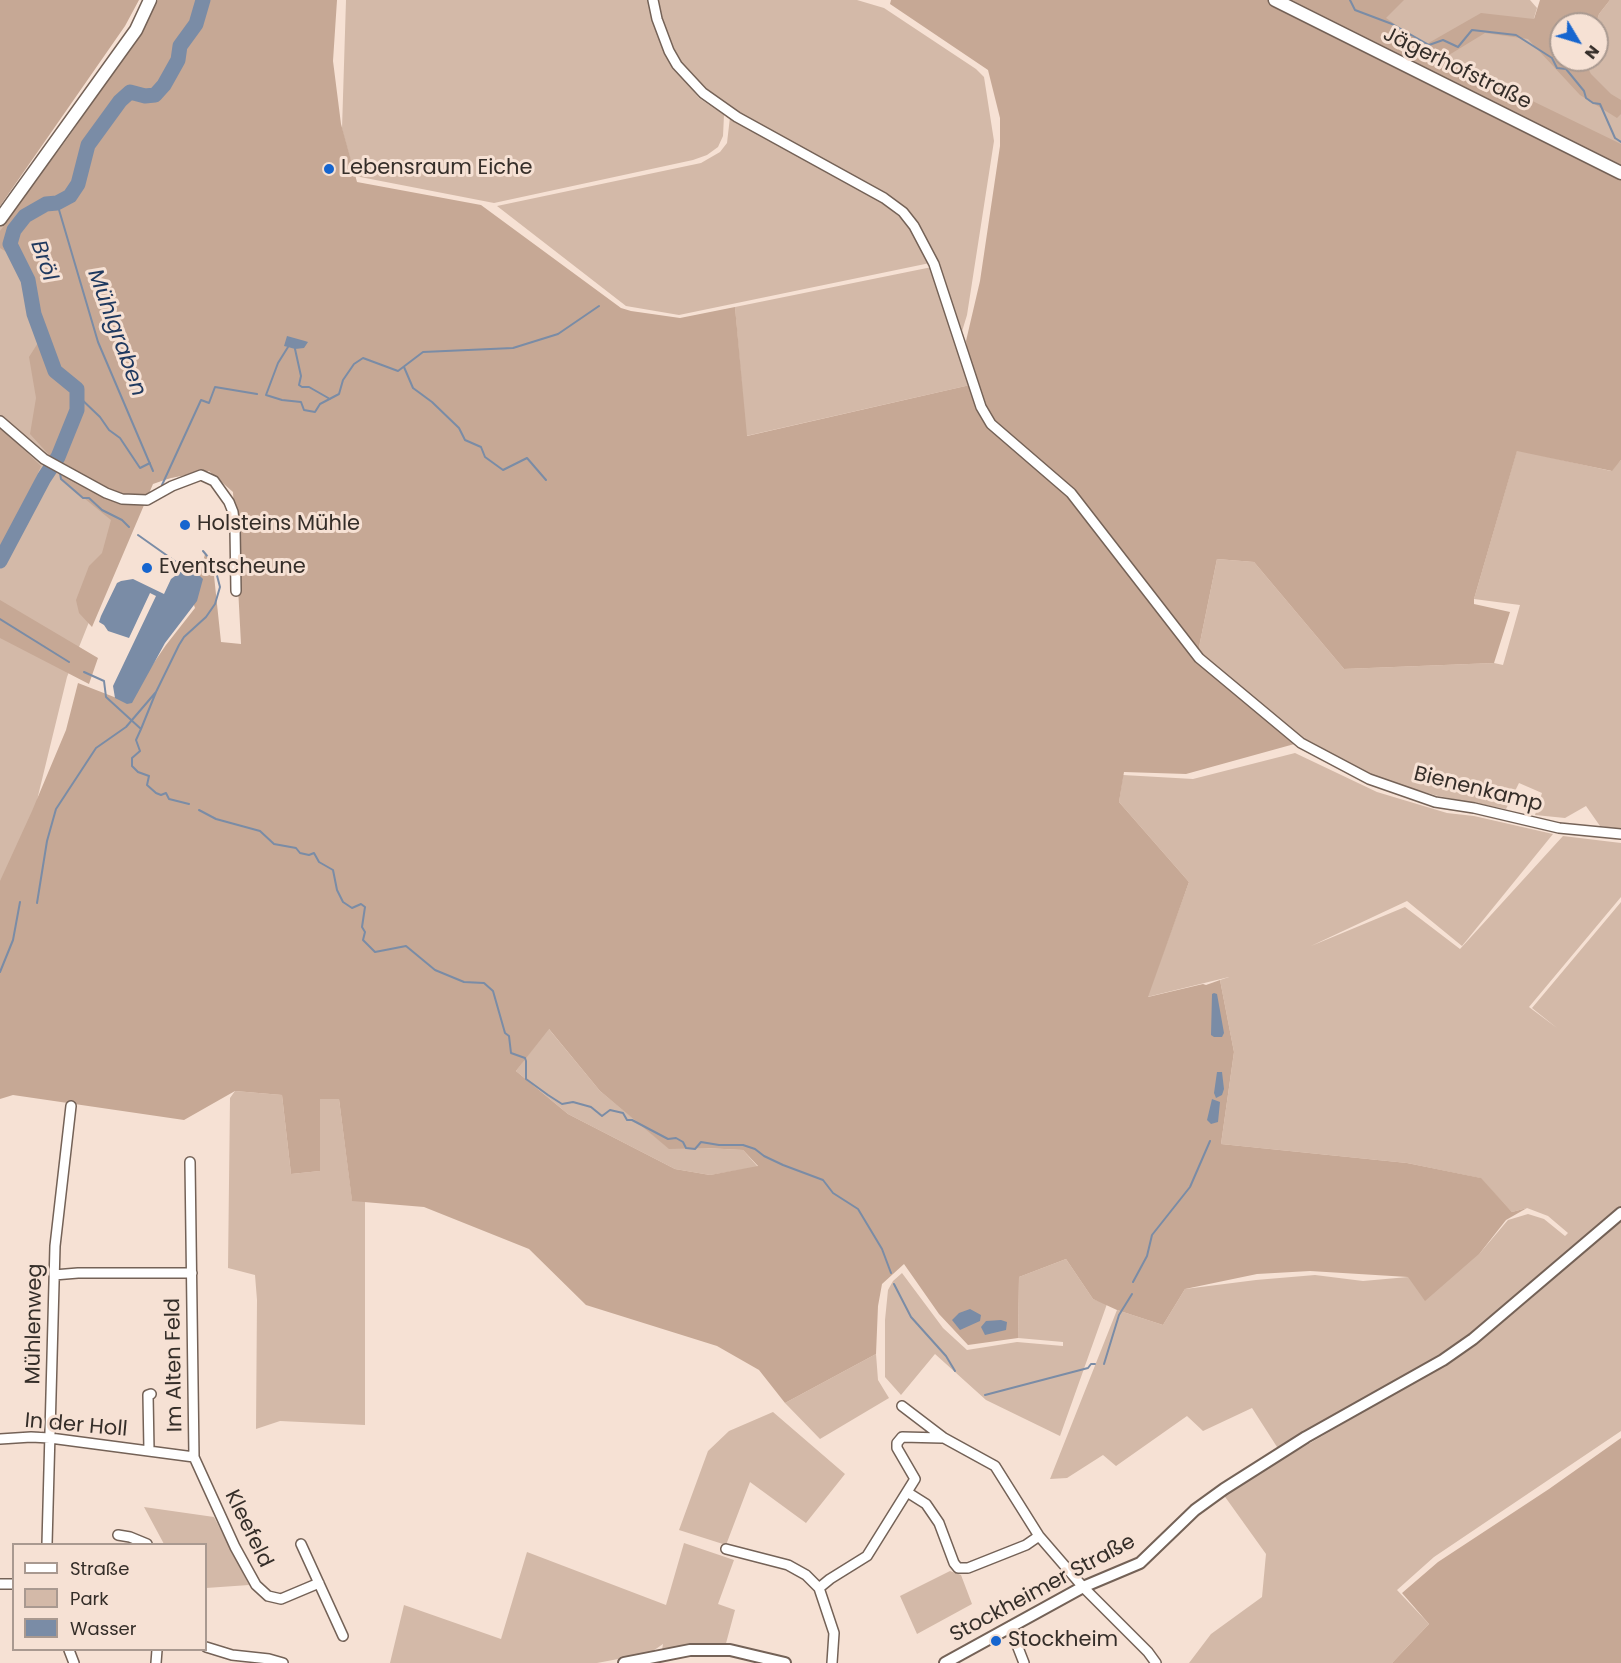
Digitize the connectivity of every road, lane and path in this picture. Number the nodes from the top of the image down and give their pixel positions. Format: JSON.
{"nodes":[{"id":1,"x":150,"y":0,"type":"edge"},
{"id":2,"x":653,"y":0,"type":"edge"},
{"id":3,"x":1275,"y":0,"type":"edge"},
{"id":4,"x":1621,"y":173,"type":"edge"},
{"id":5,"x":0,"y":219,"type":"edge"},
{"id":6,"x":0,"y":421,"type":"edge"},
{"id":7,"x":236,"y":591,"type":"dead end"},
{"id":8,"x":1621,"y":834,"type":"edge"},
{"id":9,"x":70,"y":1106,"type":"dead end"},
{"id":10,"x":190,"y":1162,"type":"dead end"},
{"id":11,"x":1621,"y":1214,"type":"edge"},
{"id":12,"x":192,"y":1273,"type":"junction"},
{"id":13,"x":54,"y":1275,"type":"junction"},
{"id":14,"x":152,"y":1394,"type":"dead end"},
{"id":15,"x":902,"y":1406,"type":"dead end"},
{"id":16,"x":50,"y":1438,"type":"junction"},
{"id":17,"x":944,"y":1438,"type":"junction"},
{"id":18,"x":0,"y":1439,"type":"edge"},
{"id":19,"x":149,"y":1450,"type":"junction"},
{"id":20,"x":194,"y":1457,"type":"junction"},
{"id":21,"x":907,"y":1492,"type":"junction"},
{"id":22,"x":118,"y":1535,"type":"dead end"},
{"id":23,"x":1039,"y":1536,"type":"junction"},
{"id":24,"x":47,"y":1543,"type":"edge"},
{"id":25,"x":141,"y":1543,"type":"edge"},
{"id":26,"x":301,"y":1544,"type":"dead end"},
{"id":27,"x":726,"y":1549,"type":"dead end"},
{"id":28,"x":319,"y":1583,"type":"junction"},
{"id":29,"x":1083,"y":1587,"type":"junction"},
{"id":30,"x":819,"y":1588,"type":"junction"},
{"id":31,"x":1010,"y":1627,"type":"junction"},
{"id":32,"x":343,"y":1636,"type":"dead end"},
{"id":33,"x":207,"y":1647,"type":"edge"},
{"id":34,"x":283,"y":1663,"type":"edge"},
{"id":35,"x":624,"y":1663,"type":"edge"},
{"id":36,"x":785,"y":1663,"type":"edge"},
{"id":37,"x":832,"y":1663,"type":"edge"},
{"id":38,"x":945,"y":1663,"type":"edge"},
{"id":39,"x":1024,"y":1663,"type":"edge"},
{"id":40,"x":1156,"y":1663,"type":"edge"}],
"edges":[{"from":1,"to":5,"type":"main road"},
{"from":2,"to":8,"type":"street","name":"Bienenkamp"},
{"from":3,"to":4,"type":"main road","name":"Jägerhofstraße"},
{"from":6,"to":7,"type":"street"},
{"from":9,"to":13,"type":"street","name":"Mühlenweg"},
{"from":10,"to":12,"type":"street","name":"Im Alten Feld"},
{"from":11,"to":29,"type":"street","name":"Stockheimer Straße"},
{"from":12,"to":13,"type":"street","name":"Im Alten Feld"},
{"from":12,"to":20,"type":"street","name":"Im Alten Feld"},
{"from":13,"to":16,"type":"street","name":"Mühlenweg"},
{"from":14,"to":19,"type":"street","name":"In der Holl"},
{"from":15,"to":17,"type":"street"},
{"from":16,"to":18,"type":"street","name":"In der Holl"},
{"from":16,"to":19,"type":"street","name":"In der Holl"},
{"from":16,"to":24,"type":"street","name":"Mühlenweg"},
{"from":17,"to":21,"type":"street"},
{"from":17,"to":23,"type":"street"},
{"from":19,"to":20,"type":"street","name":"In der Holl"},
{"from":20,"to":28,"type":"street","name":"Kleefeld"},
{"from":21,"to":23,"type":"street"},
{"from":21,"to":30,"type":"street"},
{"from":22,"to":25,"type":"street"},
{"from":23,"to":29,"type":"street"},
{"from":26,"to":28,"type":"street","name":"Kleefeld"},
{"from":27,"to":30,"type":"street"},
{"from":28,"to":32,"type":"street","name":"Kleefeld"},
{"from":29,"to":31,"type":"street","name":"Stockheimer Straße"},
{"from":29,"to":40,"type":"street"},
{"from":30,"to":37,"type":"street"},
{"from":31,"to":38,"type":"street","name":"Stockheimer Straße"},
{"from":31,"to":39,"type":"street"},
{"from":33,"to":34,"type":"street"},
{"from":35,"to":36,"type":"street"}]}
